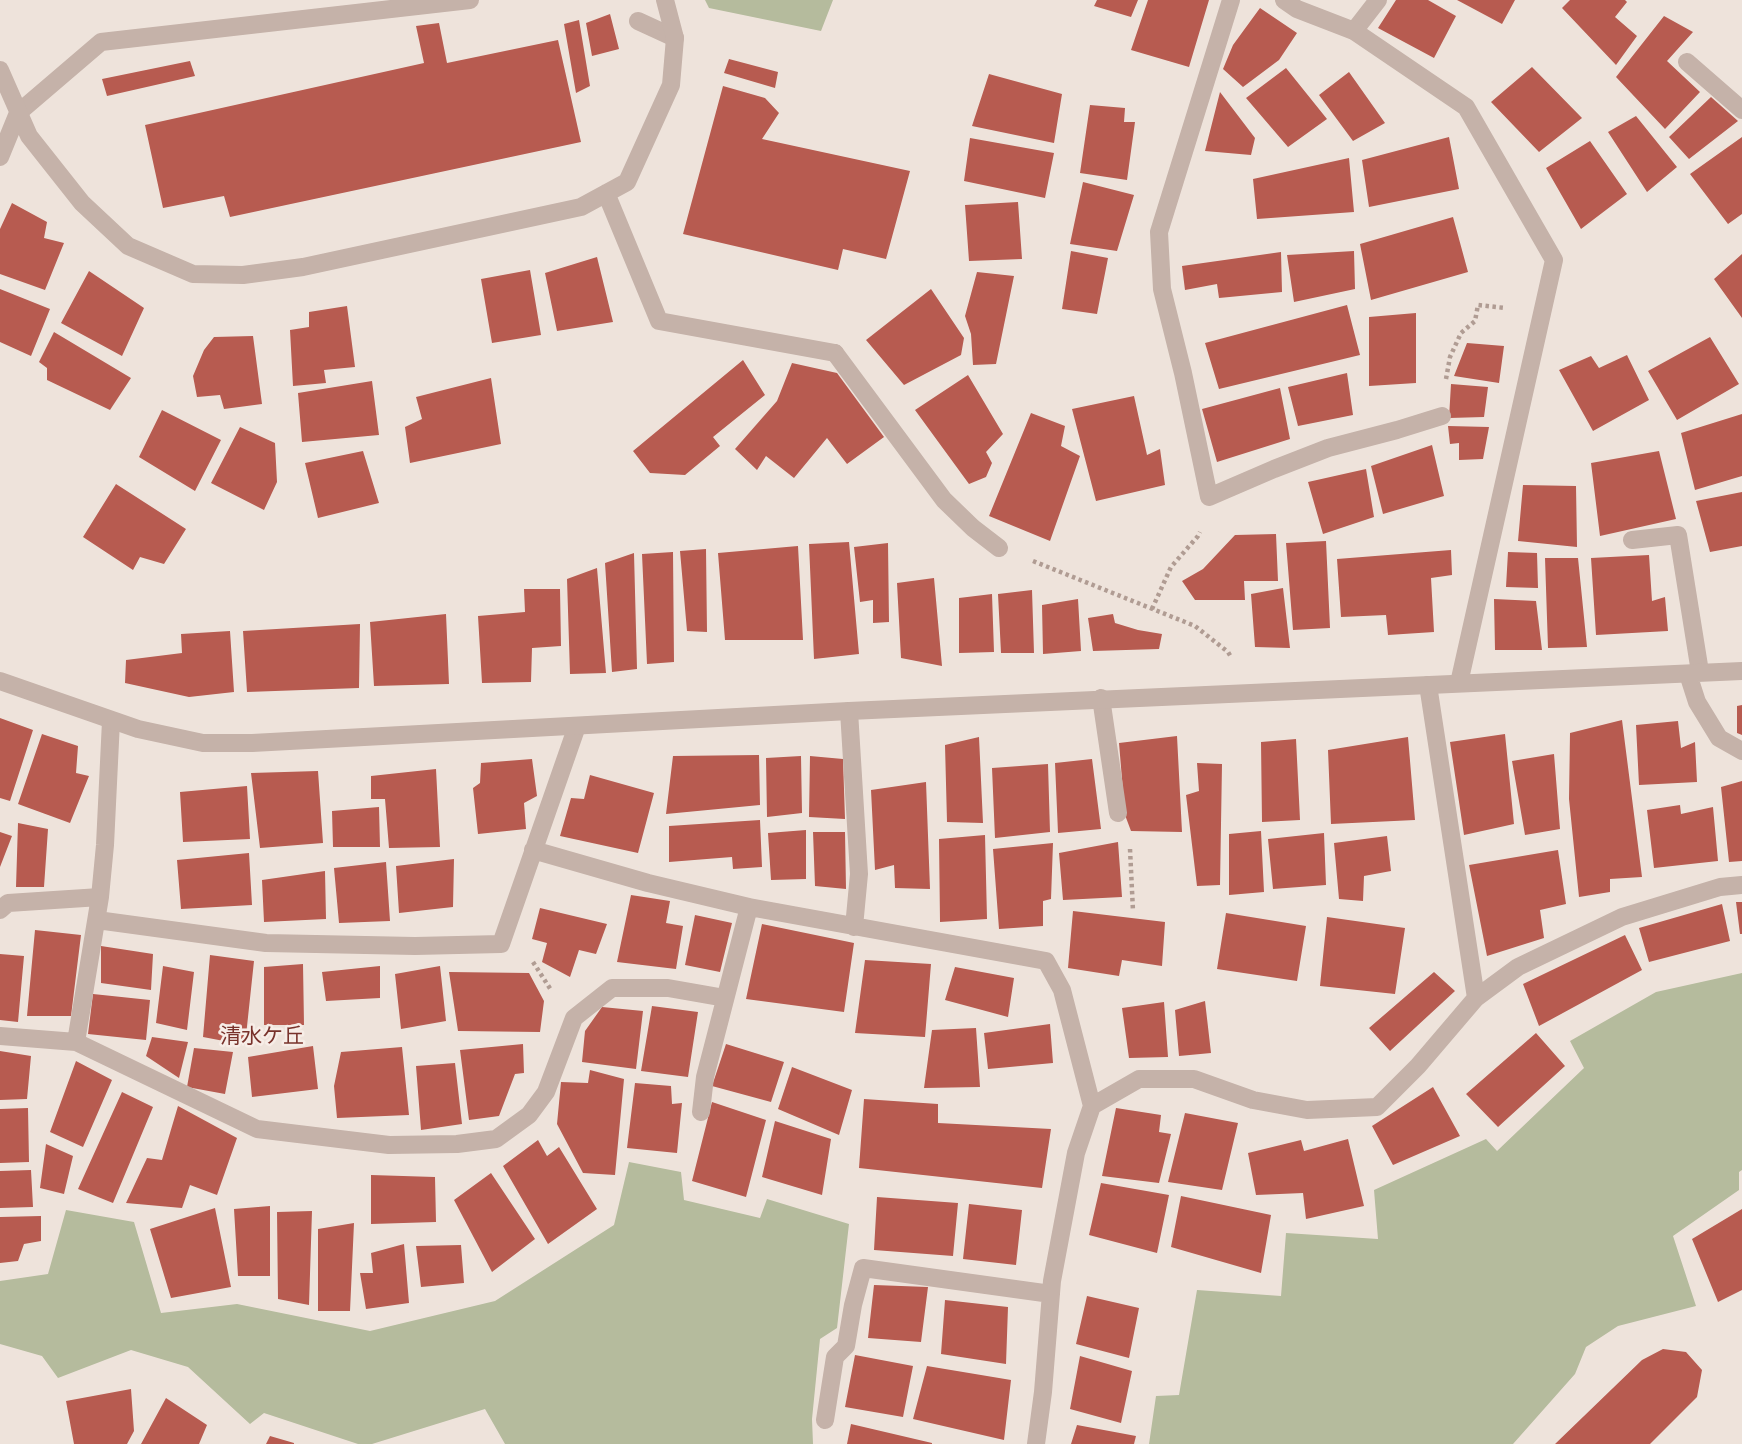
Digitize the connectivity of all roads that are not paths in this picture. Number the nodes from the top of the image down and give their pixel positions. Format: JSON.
{"nodes":[{"id":1,"x":470,"y":0,"type":"edge"},
{"id":2,"x":665,"y":0,"type":"edge"},
{"id":3,"x":1231,"y":0,"type":"edge"},
{"id":4,"x":1284,"y":0,"type":"edge"},
{"id":5,"x":1378,"y":0,"type":"edge"},
{"id":6,"x":638,"y":21,"type":"dead end"},
{"id":7,"x":1354,"y":31,"type":"junction"},
{"id":8,"x":675,"y":38,"type":"junction"},
{"id":9,"x":1687,"y":62,"type":"dead end"},
{"id":10,"x":0,"y":70,"type":"edge"},
{"id":11,"x":1742,"y":110,"type":"edge"},
{"id":12,"x":18,"y":113,"type":"junction"},
{"id":13,"x":0,"y":157,"type":"edge"},
{"id":14,"x":606,"y":193,"type":"junction"},
{"id":15,"x":1442,"y":416,"type":"road end"},
{"id":16,"x":1632,"y":540,"type":"dead end"},
{"id":17,"x":999,"y":548,"type":"road end"},
{"id":18,"x":1742,"y":671,"type":"edge"},
{"id":19,"x":1694,"y":673,"type":"junction"},
{"id":20,"x":0,"y":681,"type":"edge"},
{"id":21,"x":1459,"y":683,"type":"junction"},
{"id":22,"x":1428,"y":685,"type":"junction"},
{"id":23,"x":1101,"y":698,"type":"junction"},
{"id":24,"x":849,"y":711,"type":"junction"},
{"id":25,"x":111,"y":720,"type":"junction"},
{"id":26,"x":577,"y":726,"type":"junction"},
{"id":27,"x":1742,"y":751,"type":"edge"},
{"id":28,"x":1118,"y":813,"type":"road end"},
{"id":29,"x":533,"y":849,"type":"junction"},
{"id":30,"x":1742,"y":885,"type":"edge"},
{"id":31,"x":100,"y":897,"type":"junction"},
{"id":32,"x":1,"y":906,"type":"edge"},
{"id":33,"x":749,"y":906,"type":"junction"},
{"id":34,"x":97,"y":920,"type":"junction"},
{"id":35,"x":855,"y":927,"type":"junction"},
{"id":36,"x":725,"y":998,"type":"junction"},
{"id":37,"x":1476,"y":999,"type":"junction"},
{"id":38,"x":0,"y":1036,"type":"edge"},
{"id":39,"x":76,"y":1042,"type":"junction"},
{"id":40,"x":1092,"y":1106,"type":"junction"},
{"id":41,"x":701,"y":1112,"type":"dead end"},
{"id":42,"x":1051,"y":1294,"type":"junction"},
{"id":43,"x":825,"y":1420,"type":"dead end"},
{"id":44,"x":1036,"y":1444,"type":"edge"}],
"edges":[{"from":1,"to":12,"type":"street"},
{"from":2,"to":8,"type":"street"},
{"from":3,"to":15,"type":"street"},
{"from":4,"to":7,"type":"street"},
{"from":5,"to":7,"type":"street"},
{"from":6,"to":8,"type":"street"},
{"from":7,"to":21,"type":"street"},
{"from":8,"to":14,"type":"street"},
{"from":9,"to":11,"type":"street"},
{"from":10,"to":12,"type":"street"},
{"from":12,"to":13,"type":"street"},
{"from":12,"to":14,"type":"street"},
{"from":14,"to":17,"type":"street"},
{"from":16,"to":19,"type":"street"},
{"from":18,"to":19,"type":"street"},
{"from":19,"to":21,"type":"street"},
{"from":19,"to":27,"type":"street"},
{"from":20,"to":25,"type":"street"},
{"from":21,"to":22,"type":"street"},
{"from":22,"to":23,"type":"street"},
{"from":22,"to":37,"type":"street"},
{"from":23,"to":24,"type":"street"},
{"from":23,"to":28,"type":"street"},
{"from":24,"to":26,"type":"street"},
{"from":24,"to":35,"type":"street"},
{"from":25,"to":26,"type":"street"},
{"from":25,"to":31,"type":"street"},
{"from":26,"to":29,"type":"street"},
{"from":29,"to":33,"type":"street"},
{"from":29,"to":34,"type":"street"},
{"from":30,"to":37,"type":"street"},
{"from":31,"to":32,"type":"street"},
{"from":31,"to":34,"type":"street"},
{"from":33,"to":35,"type":"street"},
{"from":33,"to":36,"type":"street"},
{"from":34,"to":39,"type":"street"},
{"from":35,"to":40,"type":"street"},
{"from":36,"to":39,"type":"street"},
{"from":36,"to":41,"type":"street"},
{"from":37,"to":40,"type":"street"},
{"from":38,"to":39,"type":"street"},
{"from":40,"to":42,"type":"street"},
{"from":42,"to":43,"type":"street"},
{"from":42,"to":44,"type":"street"}]}
